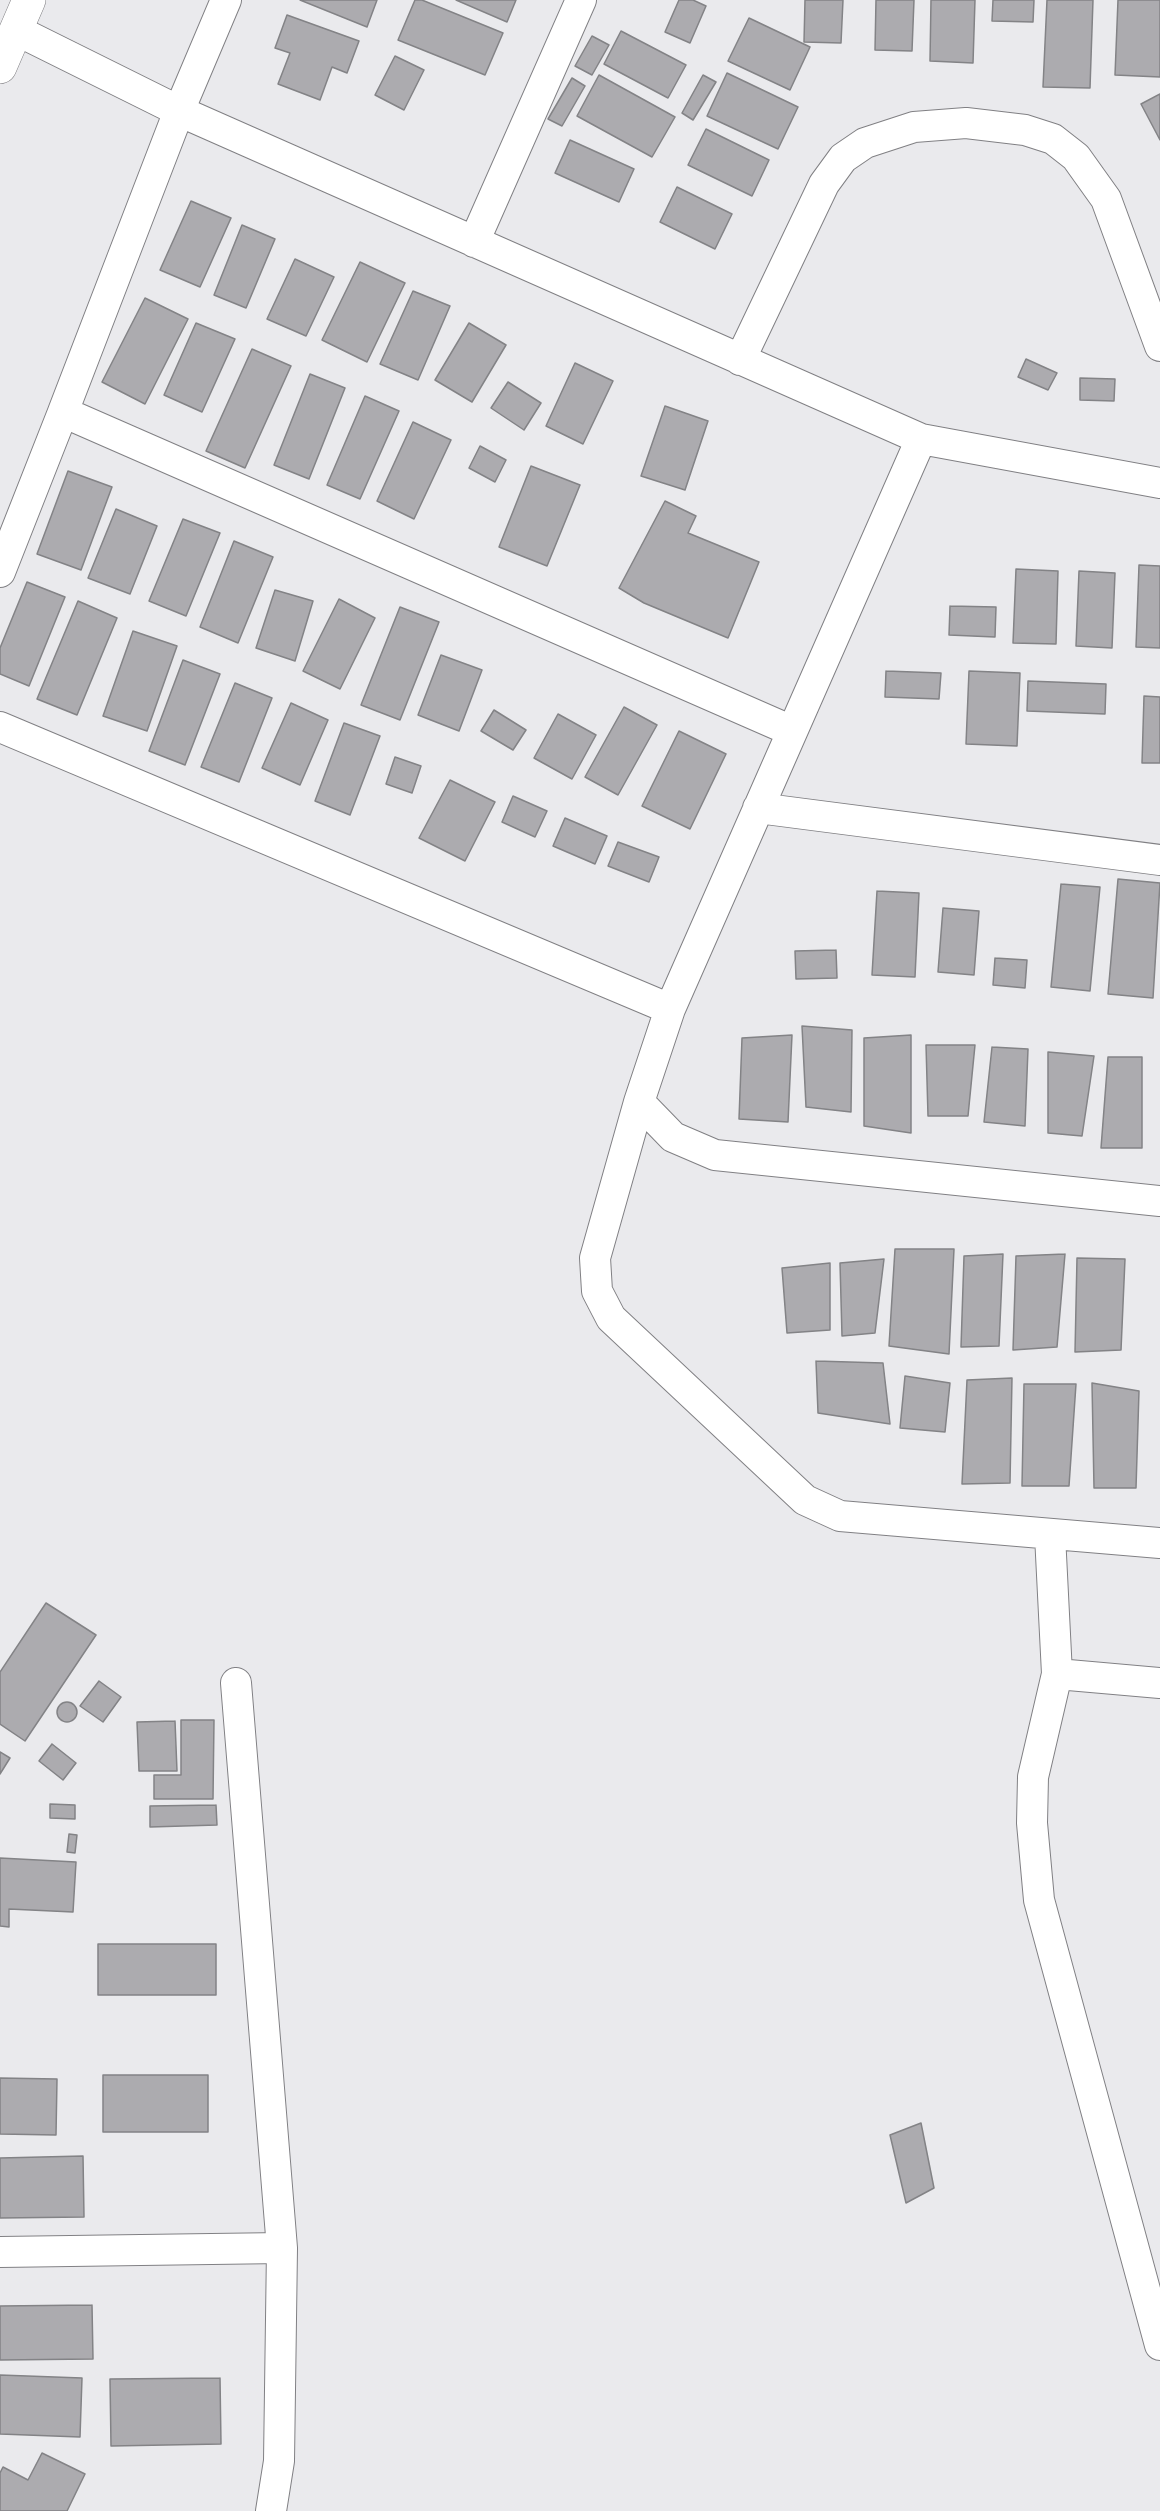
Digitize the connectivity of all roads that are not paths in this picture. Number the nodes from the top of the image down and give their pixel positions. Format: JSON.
{"nodes":[{"id":1,"x":29,"y":0,"type":"edge"},
{"id":2,"x":226,"y":0,"type":"edge"},
{"id":3,"x":581,"y":0,"type":"edge"},
{"id":4,"x":16,"y":30,"type":"junction"},
{"id":5,"x":0,"y":67,"type":"edge"},
{"id":6,"x":179,"y":111,"type":"junction"},
{"id":7,"x":474,"y":242,"type":"junction"},
{"id":8,"x":1160,"y":346,"type":"edge"},
{"id":9,"x":740,"y":360,"type":"junction"},
{"id":10,"x":63,"y":412,"type":"junction"},
{"id":11,"x":921,"y":440,"type":"junction"},
{"id":12,"x":1160,"y":483,"type":"edge"},
{"id":13,"x":0,"y":572,"type":"edge"},
{"id":14,"x":0,"y":727,"type":"edge"},
{"id":15,"x":792,"y":731,"type":"junction"},
{"id":16,"x":758,"y":808,"type":"junction"},
{"id":17,"x":1160,"y":860,"type":"edge"},
{"id":18,"x":670,"y":1009,"type":"junction"},
{"id":19,"x":639,"y":1102,"type":"junction"},
{"id":20,"x":1160,"y":1201,"type":"edge"},
{"id":21,"x":1050,"y":1535,"type":"junction"},
{"id":22,"x":1160,"y":1543,"type":"edge"},
{"id":23,"x":1057,"y":1674,"type":"junction"},
{"id":24,"x":236,"y":1683,"type":"dead end"},
{"id":25,"x":1160,"y":1683,"type":"edge"},
{"id":26,"x":282,"y":2248,"type":"junction"},
{"id":27,"x":0,"y":2252,"type":"edge"},
{"id":28,"x":1160,"y":2345,"type":"edge"},
{"id":29,"x":271,"y":2511,"type":"edge"}],
"edges":[{"from":1,"to":4,"type":"street"},
{"from":2,"to":6,"type":"street"},
{"from":3,"to":7,"type":"street"},
{"from":4,"to":5,"type":"street"},
{"from":4,"to":6,"type":"street"},
{"from":6,"to":7,"type":"street"},
{"from":6,"to":10,"type":"street"},
{"from":7,"to":9,"type":"street"},
{"from":8,"to":9,"type":"street"},
{"from":9,"to":11,"type":"street"},
{"from":10,"to":13,"type":"street"},
{"from":10,"to":15,"type":"street"},
{"from":11,"to":12,"type":"street"},
{"from":11,"to":15,"type":"street"},
{"from":14,"to":18,"type":"street"},
{"from":15,"to":16,"type":"street"},
{"from":16,"to":17,"type":"street"},
{"from":16,"to":18,"type":"street"},
{"from":18,"to":19,"type":"street"},
{"from":19,"to":20,"type":"street"},
{"from":19,"to":21,"type":"street"},
{"from":21,"to":22,"type":"street"},
{"from":21,"to":23,"type":"street"},
{"from":23,"to":25,"type":"street"},
{"from":23,"to":28,"type":"street"},
{"from":24,"to":26,"type":"street"},
{"from":26,"to":27,"type":"street"},
{"from":26,"to":29,"type":"street"}]}
